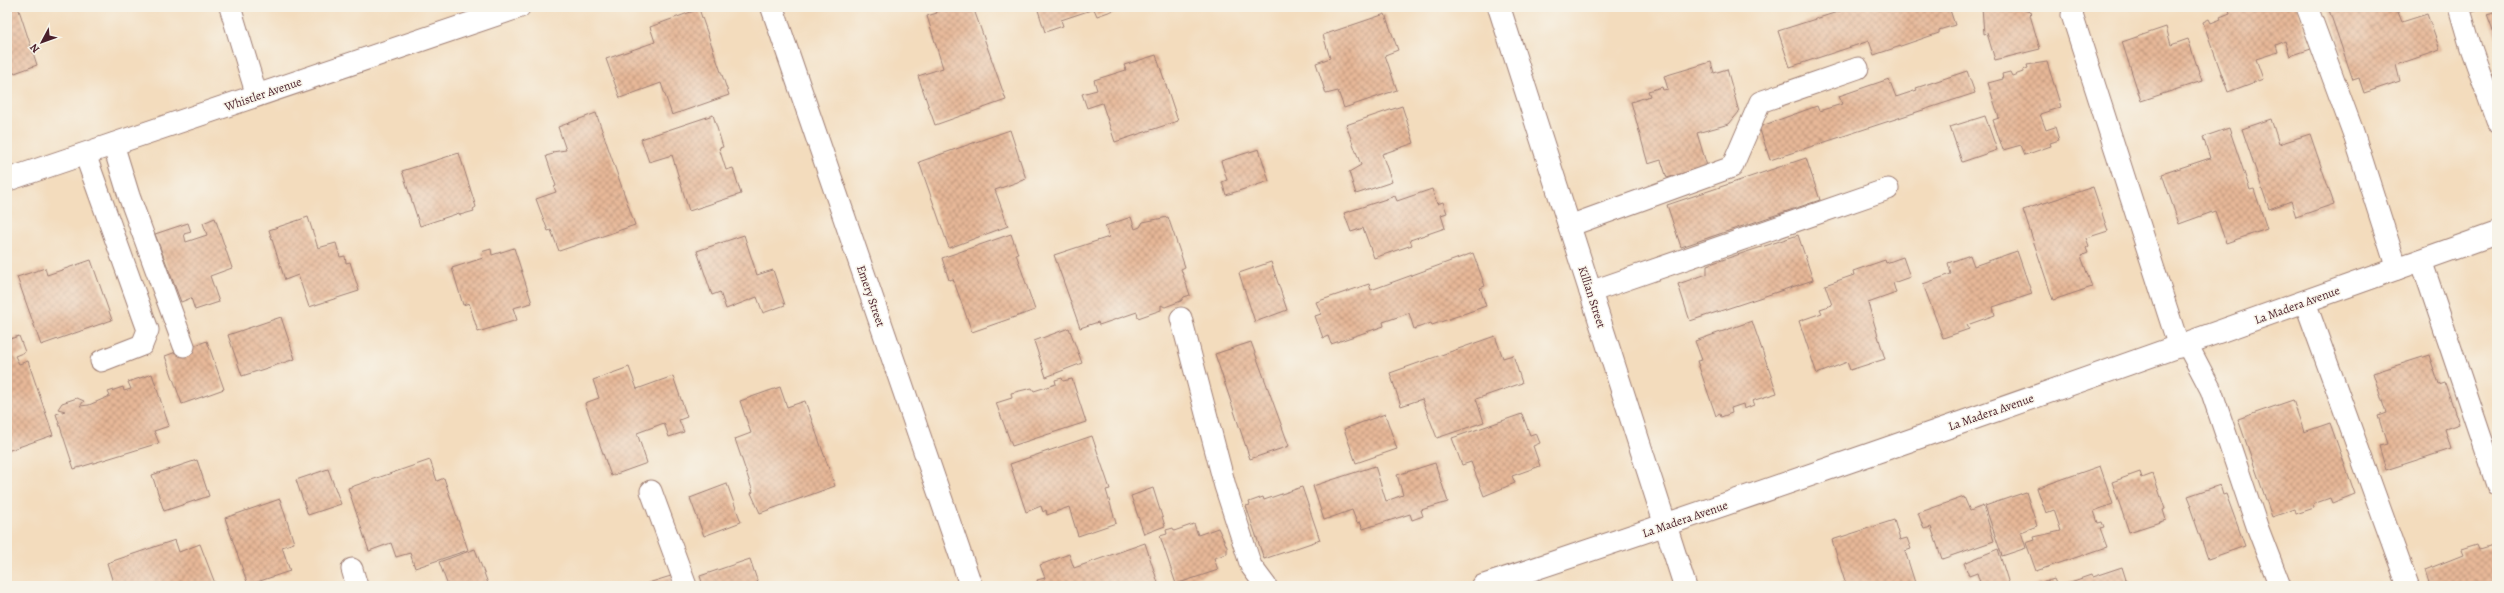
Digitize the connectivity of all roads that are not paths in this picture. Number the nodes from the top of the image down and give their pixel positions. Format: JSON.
{"nodes":[{"id":1,"x":230,"y":7,"type":"edge"},
{"id":2,"x":519,"y":7,"type":"edge"},
{"id":3,"x":772,"y":7,"type":"edge"},
{"id":4,"x":1499,"y":7,"type":"edge"},
{"id":5,"x":2074,"y":7,"type":"edge"},
{"id":6,"x":2307,"y":7,"type":"edge"},
{"id":7,"x":2459,"y":8,"type":"edge"},
{"id":8,"x":1858,"y":68,"type":"dead end"},
{"id":9,"x":257,"y":96,"type":"junction"},
{"id":10,"x":2497,"y":121,"type":"edge"},
{"id":11,"x":113,"y":144,"type":"junction"},
{"id":12,"x":85,"y":154,"type":"junction"},
{"id":13,"x":7,"y":180,"type":"edge"},
{"id":14,"x":1888,"y":189,"type":"dead end"},
{"id":15,"x":1569,"y":226,"type":"junction"},
{"id":16,"x":2497,"y":233,"type":"edge"},
{"id":17,"x":2421,"y":260,"type":"junction"},
{"id":18,"x":2397,"y":269,"type":"junction"},
{"id":19,"x":1590,"y":292,"type":"junction"},
{"id":20,"x":2305,"y":302,"type":"junction"},
{"id":21,"x":1181,"y":318,"type":"dead end"},
{"id":22,"x":184,"y":346,"type":"dead end"},
{"id":23,"x":2183,"y":346,"type":"junction"},
{"id":24,"x":101,"y":361,"type":"dead end"},
{"id":25,"x":2497,"y":485,"type":"edge"},
{"id":26,"x":651,"y":491,"type":"dead end"},
{"id":27,"x":1665,"y":526,"type":"junction"},
{"id":28,"x":686,"y":586,"type":"edge"},
{"id":29,"x":971,"y":586,"type":"edge"},
{"id":30,"x":1266,"y":586,"type":"edge"},
{"id":31,"x":1483,"y":586,"type":"edge"},
{"id":32,"x":1685,"y":586,"type":"edge"},
{"id":33,"x":2280,"y":586,"type":"edge"},
{"id":34,"x":2408,"y":586,"type":"edge"}],
"edges":[{"from":1,"to":9,"type":"lane"},
{"from":2,"to":9,"type":"street","name":"Whistler Avenue"},
{"from":3,"to":29,"type":"street","name":"Emery Street"},
{"from":4,"to":15,"type":"street","name":"Killian Street"},
{"from":5,"to":23,"type":"lane"},
{"from":6,"to":18,"type":"lane"},
{"from":7,"to":10,"type":"lane"},
{"from":8,"to":15,"type":"lane"},
{"from":9,"to":11,"type":"street","name":"Whistler Avenue"},
{"from":11,"to":12,"type":"street","name":"Whistler Avenue"},
{"from":11,"to":22,"type":"lane"},
{"from":12,"to":13,"type":"street","name":"Whistler Avenue"},
{"from":12,"to":24,"type":"lane"},
{"from":14,"to":19,"type":"lane"},
{"from":15,"to":19,"type":"street","name":"Killian Street"},
{"from":16,"to":17,"type":"street","name":"La Madera Avenue"},
{"from":17,"to":18,"type":"street","name":"La Madera Avenue"},
{"from":17,"to":25,"type":"lane"},
{"from":18,"to":20,"type":"street","name":"La Madera Avenue"},
{"from":19,"to":27,"type":"street","name":"Killian Street"},
{"from":20,"to":23,"type":"street","name":"La Madera Avenue"},
{"from":20,"to":34,"type":"lane"},
{"from":21,"to":30,"type":"lane"},
{"from":23,"to":27,"type":"street","name":"La Madera Avenue"},
{"from":23,"to":33,"type":"lane"},
{"from":26,"to":28,"type":"lane"},
{"from":27,"to":31,"type":"street","name":"La Madera Avenue"},
{"from":27,"to":32,"type":"street","name":"Killian Street"}]}
